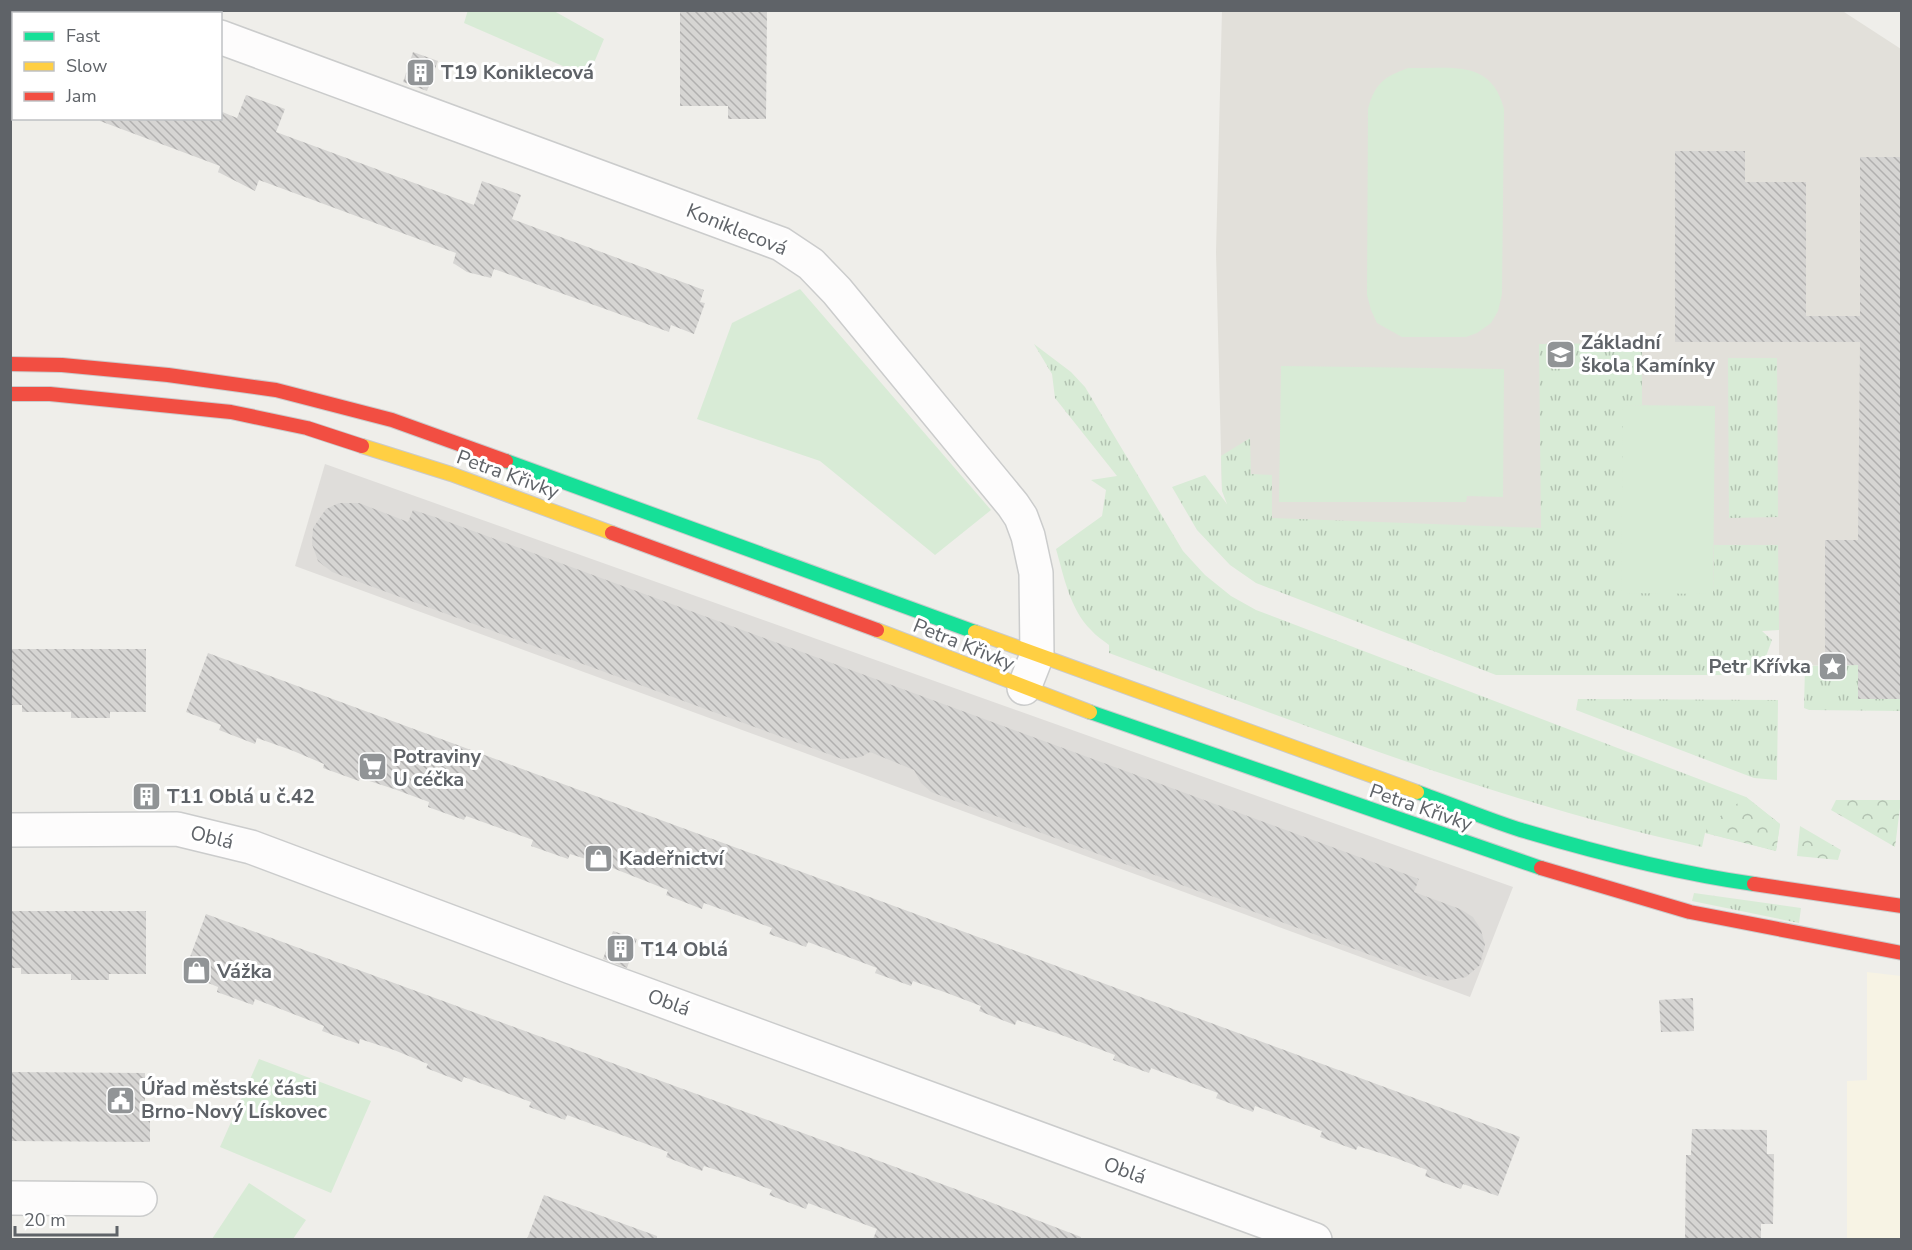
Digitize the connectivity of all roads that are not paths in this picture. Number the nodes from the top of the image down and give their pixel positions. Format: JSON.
{"nodes":[{"id":1,"x":222,"y":38,"type":"edge"},
{"id":2,"x":10,"y":364,"type":"edge"},
{"id":3,"x":10,"y":394,"type":"edge"},
{"id":4,"x":1037,"y":655,"type":"junction"},
{"id":5,"x":1024,"y":688,"type":"junction"},
{"id":6,"x":10,"y":830,"type":"edge"},
{"id":7,"x":1902,"y":906,"type":"edge"},
{"id":8,"x":1902,"y":953,"type":"edge"},
{"id":9,"x":10,"y":1198,"type":"edge"},
{"id":10,"x":140,"y":1199,"type":"dead end"},
{"id":11,"x":1315,"y":1239,"type":"edge"}],
"edges":[{"from":1,"to":4,"type":"street","name":"Koniklecová"},
{"from":2,"to":4,"type":"street","name":"Petra Křivky"},
{"from":3,"to":5,"type":"street","name":"Petra Křivky"},
{"from":4,"to":5,"type":"street","name":"Koniklecová"},
{"from":4,"to":7,"type":"street","name":"Petra Křivky"},
{"from":5,"to":8,"type":"street","name":"Petra Křivky"},
{"from":6,"to":11,"type":"street","name":"Oblá"},
{"from":9,"to":10,"type":"street"}]}
